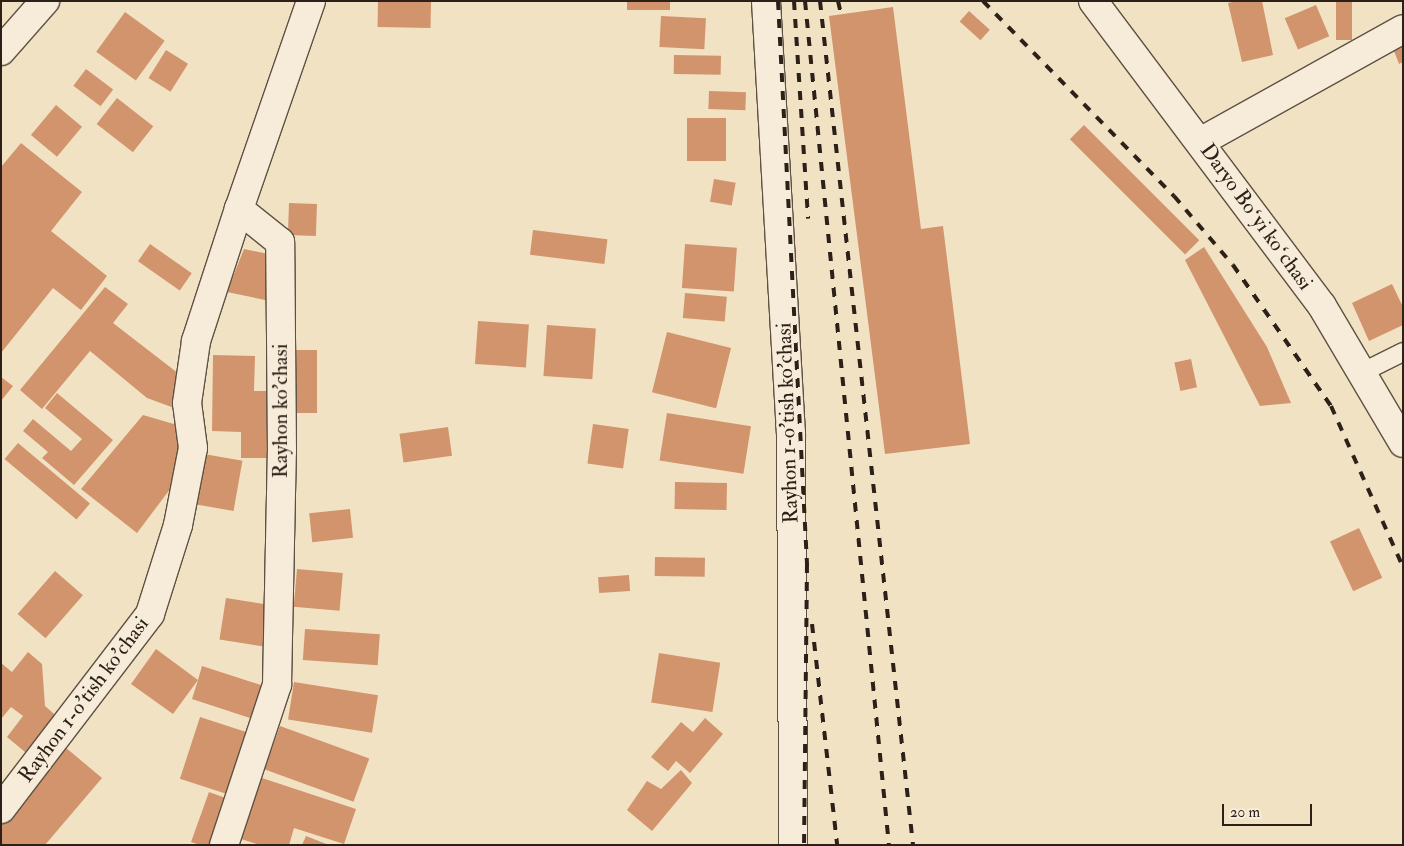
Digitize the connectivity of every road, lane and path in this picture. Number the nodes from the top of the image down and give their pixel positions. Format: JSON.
{"nodes":[{"id":1,"x":45,"y":1,"type":"edge"},
{"id":2,"x":311,"y":1,"type":"edge"},
{"id":3,"x":766,"y":1,"type":"edge"},
{"id":4,"x":1093,"y":1,"type":"edge"},
{"id":5,"x":1403,"y":29,"type":"edge"},
{"id":6,"x":1,"y":51,"type":"edge"},
{"id":7,"x":1200,"y":142,"type":"junction"},
{"id":8,"x":239,"y":209,"type":"junction"},
{"id":9,"x":1403,"y":352,"type":"edge"},
{"id":10,"x":1361,"y":373,"type":"junction"},
{"id":11,"x":1403,"y":443,"type":"edge"},
{"id":12,"x":1,"y":809,"type":"edge"},
{"id":13,"x":224,"y":845,"type":"edge"},
{"id":14,"x":793,"y":845,"type":"edge"}],
"edges":[{"from":1,"to":6,"type":"street"},
{"from":2,"to":8,"type":"street"},
{"from":3,"to":14,"type":"street","name":"Rayhon 1-o'tish ko'chasi"},
{"from":4,"to":7,"type":"street","name":"Daryo Boʻyi koʻchasi"},
{"from":5,"to":7,"type":"street"},
{"from":7,"to":10,"type":"street","name":"Daryo Boʻyi koʻchasi"},
{"from":8,"to":12,"type":"street","name":"Rayhon 1-o'tish ko'chasi"},
{"from":8,"to":13,"type":"street","name":"Rayhon ko'chasi"},
{"from":9,"to":10,"type":"lane"},
{"from":10,"to":11,"type":"street","name":"Daryo Boʻyi koʻchasi"}]}
